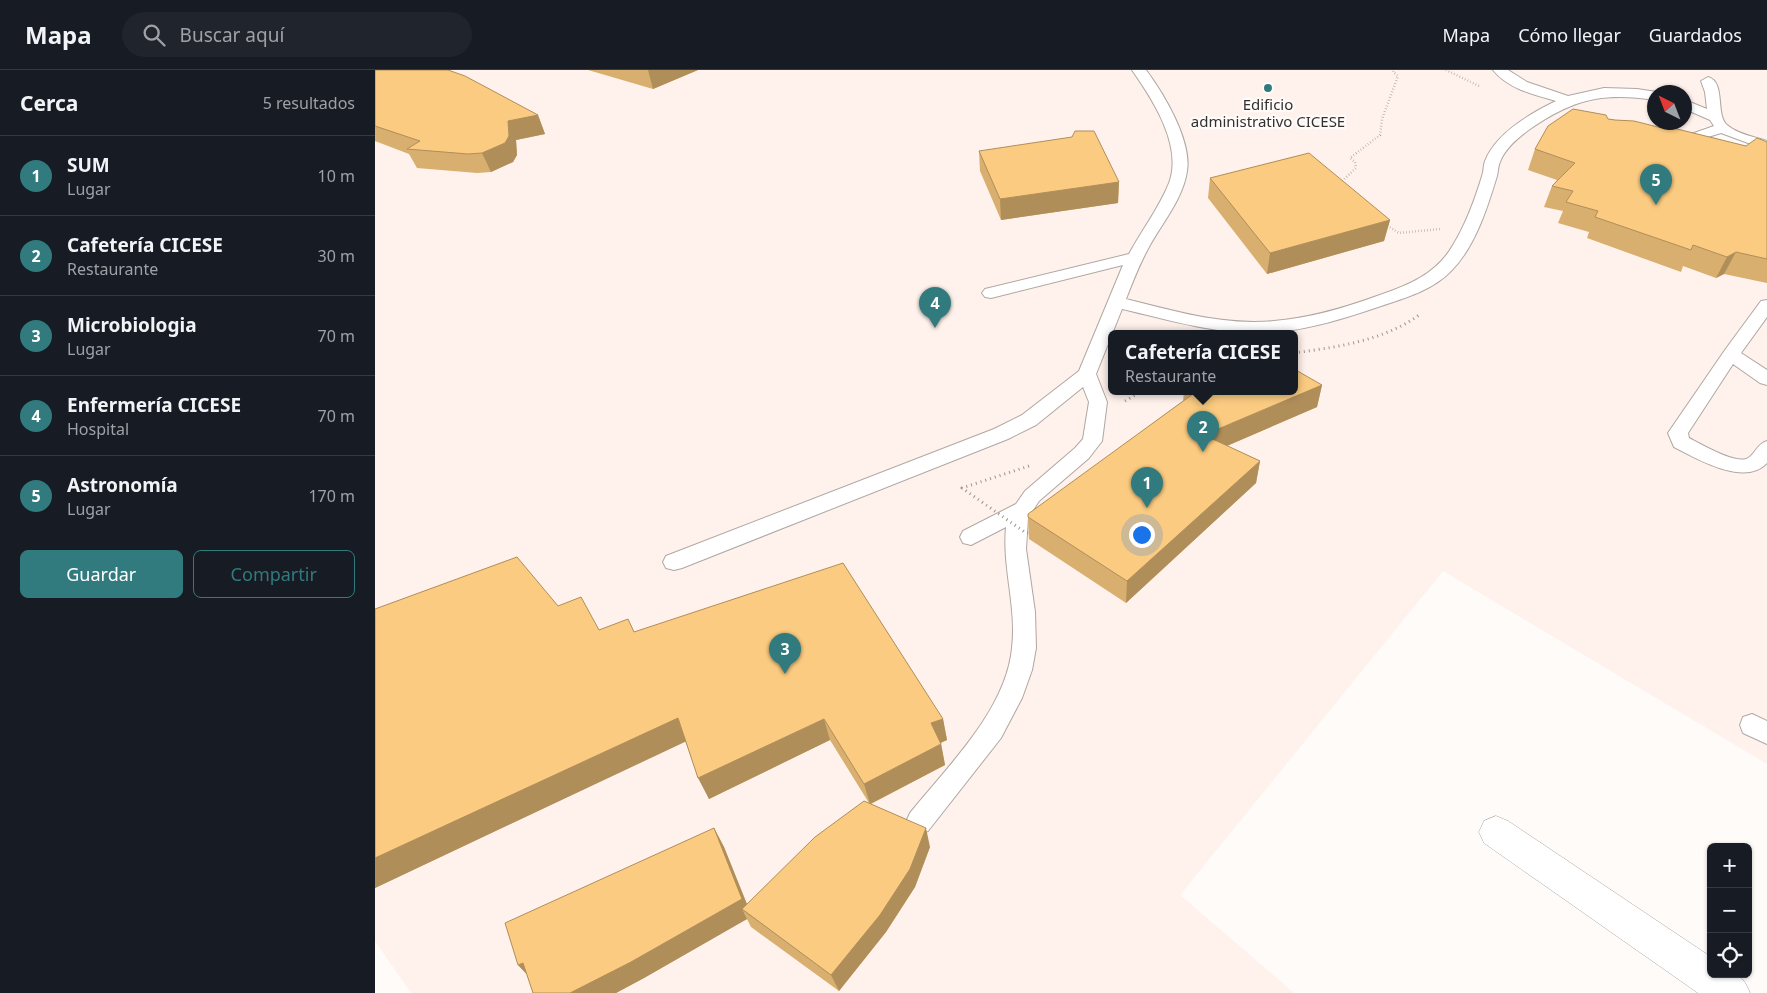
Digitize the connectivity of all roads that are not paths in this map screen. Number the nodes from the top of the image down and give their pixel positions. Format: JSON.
{"nodes":[{"id":1,"x":1139,"y":70,"type":"edge"},
{"id":2,"x":1499,"y":70,"type":"edge"},
{"id":3,"x":1707,"y":81,"type":"dead end"},
{"id":4,"x":1647,"y":95,"type":"edge"},
{"id":5,"x":1567,"y":100,"type":"junction"},
{"id":6,"x":1692,"y":109,"type":"edge"},
{"id":7,"x":1718,"y":126,"type":"junction"},
{"id":8,"x":1656,"y":137,"type":"edge"},
{"id":9,"x":1767,"y":146,"type":"edge"},
{"id":10,"x":1767,"y":157,"type":"edge"},
{"id":11,"x":1135,"y":257,"type":"junction"},
{"id":12,"x":991,"y":293,"type":"dead end"},
{"id":13,"x":1116,"y":302,"type":"junction"},
{"id":14,"x":1765,"y":311,"type":"edge"},
{"id":15,"x":1731,"y":354,"type":"junction"},
{"id":16,"x":1087,"y":374,"type":"junction"},
{"id":17,"x":1767,"y":380,"type":"edge"},
{"id":18,"x":1767,"y":448,"type":"edge"},
{"id":19,"x":1021,"y":510,"type":"junction"},
{"id":20,"x":971,"y":537,"type":"dead end"},
{"id":21,"x":674,"y":562,"type":"dead end"},
{"id":22,"x":919,"y":822,"type":"dead end"},
{"id":23,"x":1496,"y":832,"type":"dead end"},
{"id":24,"x":1731,"y":993,"type":"edge"}],
"edges":[{"from":1,"to":11,"type":"lane"},
{"from":2,"to":5,"type":"lane"},
{"from":3,"to":7,"type":"lane"},
{"from":4,"to":5,"type":"lane"},
{"from":5,"to":13,"type":"lane"},
{"from":6,"to":7,"type":"lane"},
{"from":7,"to":8,"type":"lane"},
{"from":7,"to":9,"type":"lane"},
{"from":7,"to":10,"type":"lane"},
{"from":11,"to":12,"type":"lane"},
{"from":11,"to":13,"type":"lane"},
{"from":13,"to":16,"type":"lane"},
{"from":14,"to":15,"type":"lane"},
{"from":15,"to":17,"type":"lane"},
{"from":15,"to":18,"type":"lane"},
{"from":16,"to":19,"type":"lane"},
{"from":16,"to":21,"type":"lane"},
{"from":19,"to":20,"type":"lane"},
{"from":19,"to":22,"type":"lane"},
{"from":23,"to":24,"type":"street"}]}
